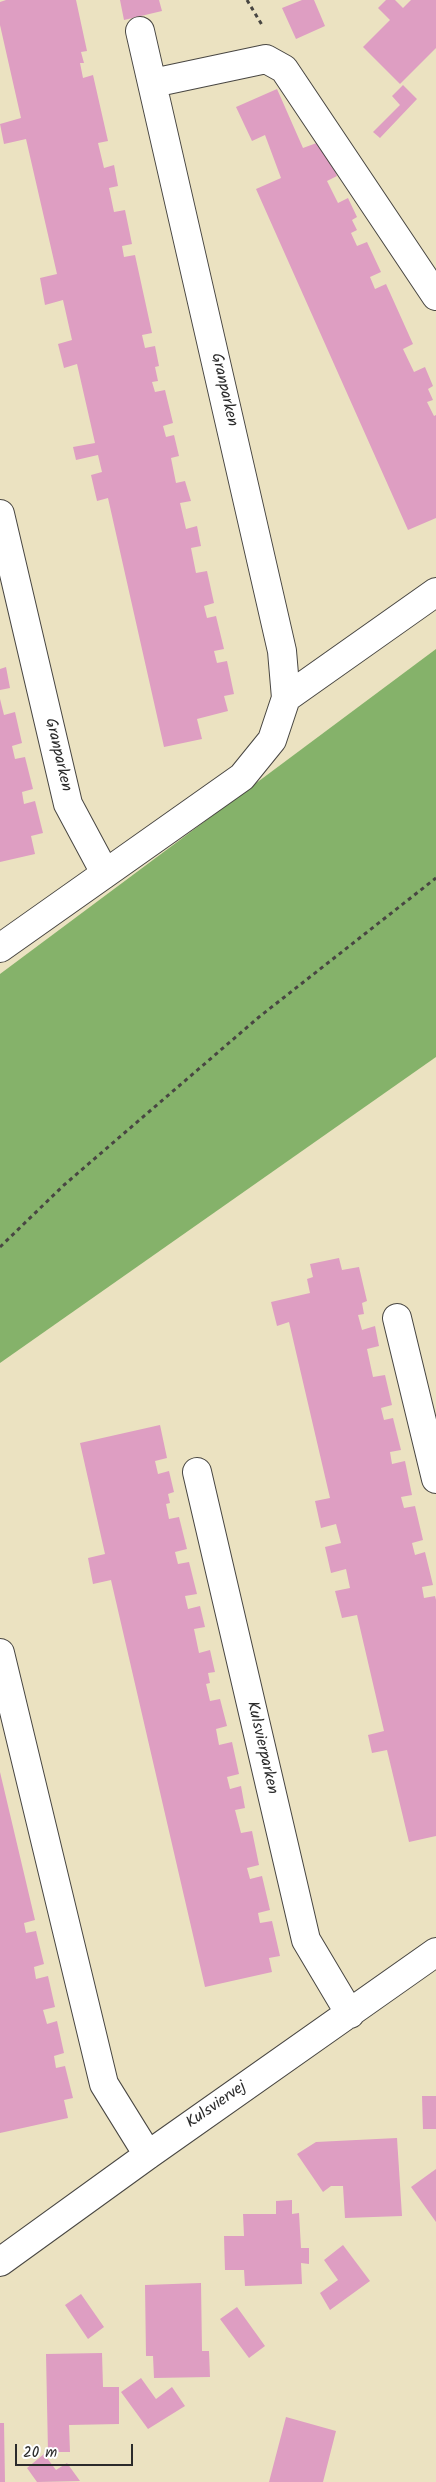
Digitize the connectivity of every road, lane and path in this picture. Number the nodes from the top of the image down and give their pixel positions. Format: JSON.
{"nodes":[{"id":1,"x":140,"y":31,"type":"dead end"},
{"id":2,"x":153,"y":83,"type":"junction"},
{"id":3,"x":436,"y":296,"type":"edge"},
{"id":4,"x":0,"y":514,"type":"edge"},
{"id":5,"x":436,"y":592,"type":"edge"},
{"id":6,"x":286,"y":698,"type":"junction"},
{"id":7,"x":105,"y":873,"type":"junction"},
{"id":8,"x":436,"y":878,"type":"edge"},
{"id":9,"x":0,"y":948,"type":"edge"},
{"id":10,"x":0,"y":1247,"type":"edge"},
{"id":11,"x":397,"y":1318,"type":"dead end"},
{"id":12,"x":197,"y":1472,"type":"dead end"},
{"id":13,"x":436,"y":1480,"type":"edge"},
{"id":14,"x":0,"y":1653,"type":"edge"},
{"id":15,"x":436,"y":1952,"type":"edge"},
{"id":16,"x":350,"y":2014,"type":"junction"},
{"id":17,"x":148,"y":2154,"type":"junction"},
{"id":18,"x":0,"y":2262,"type":"edge"}],
"edges":[{"from":1,"to":2,"type":"street","name":"Granparken"},
{"from":2,"to":3,"type":"street"},
{"from":2,"to":6,"type":"street","name":"Granparken"},
{"from":4,"to":7,"type":"street","name":"Granparken"},
{"from":5,"to":6,"type":"street"},
{"from":6,"to":7,"type":"street","name":"Granparken"},
{"from":7,"to":9,"type":"street","name":"Granparken"},
{"from":8,"to":10,"type":"path"},
{"from":11,"to":13,"type":"street"},
{"from":12,"to":16,"type":"street","name":"Kulsvierparken"},
{"from":14,"to":17,"type":"street"},
{"from":15,"to":16,"type":"street","name":"Kulsviervej"},
{"from":16,"to":17,"type":"street","name":"Kulsviervej"},
{"from":17,"to":18,"type":"street","name":"Kulsviervej"}]}
